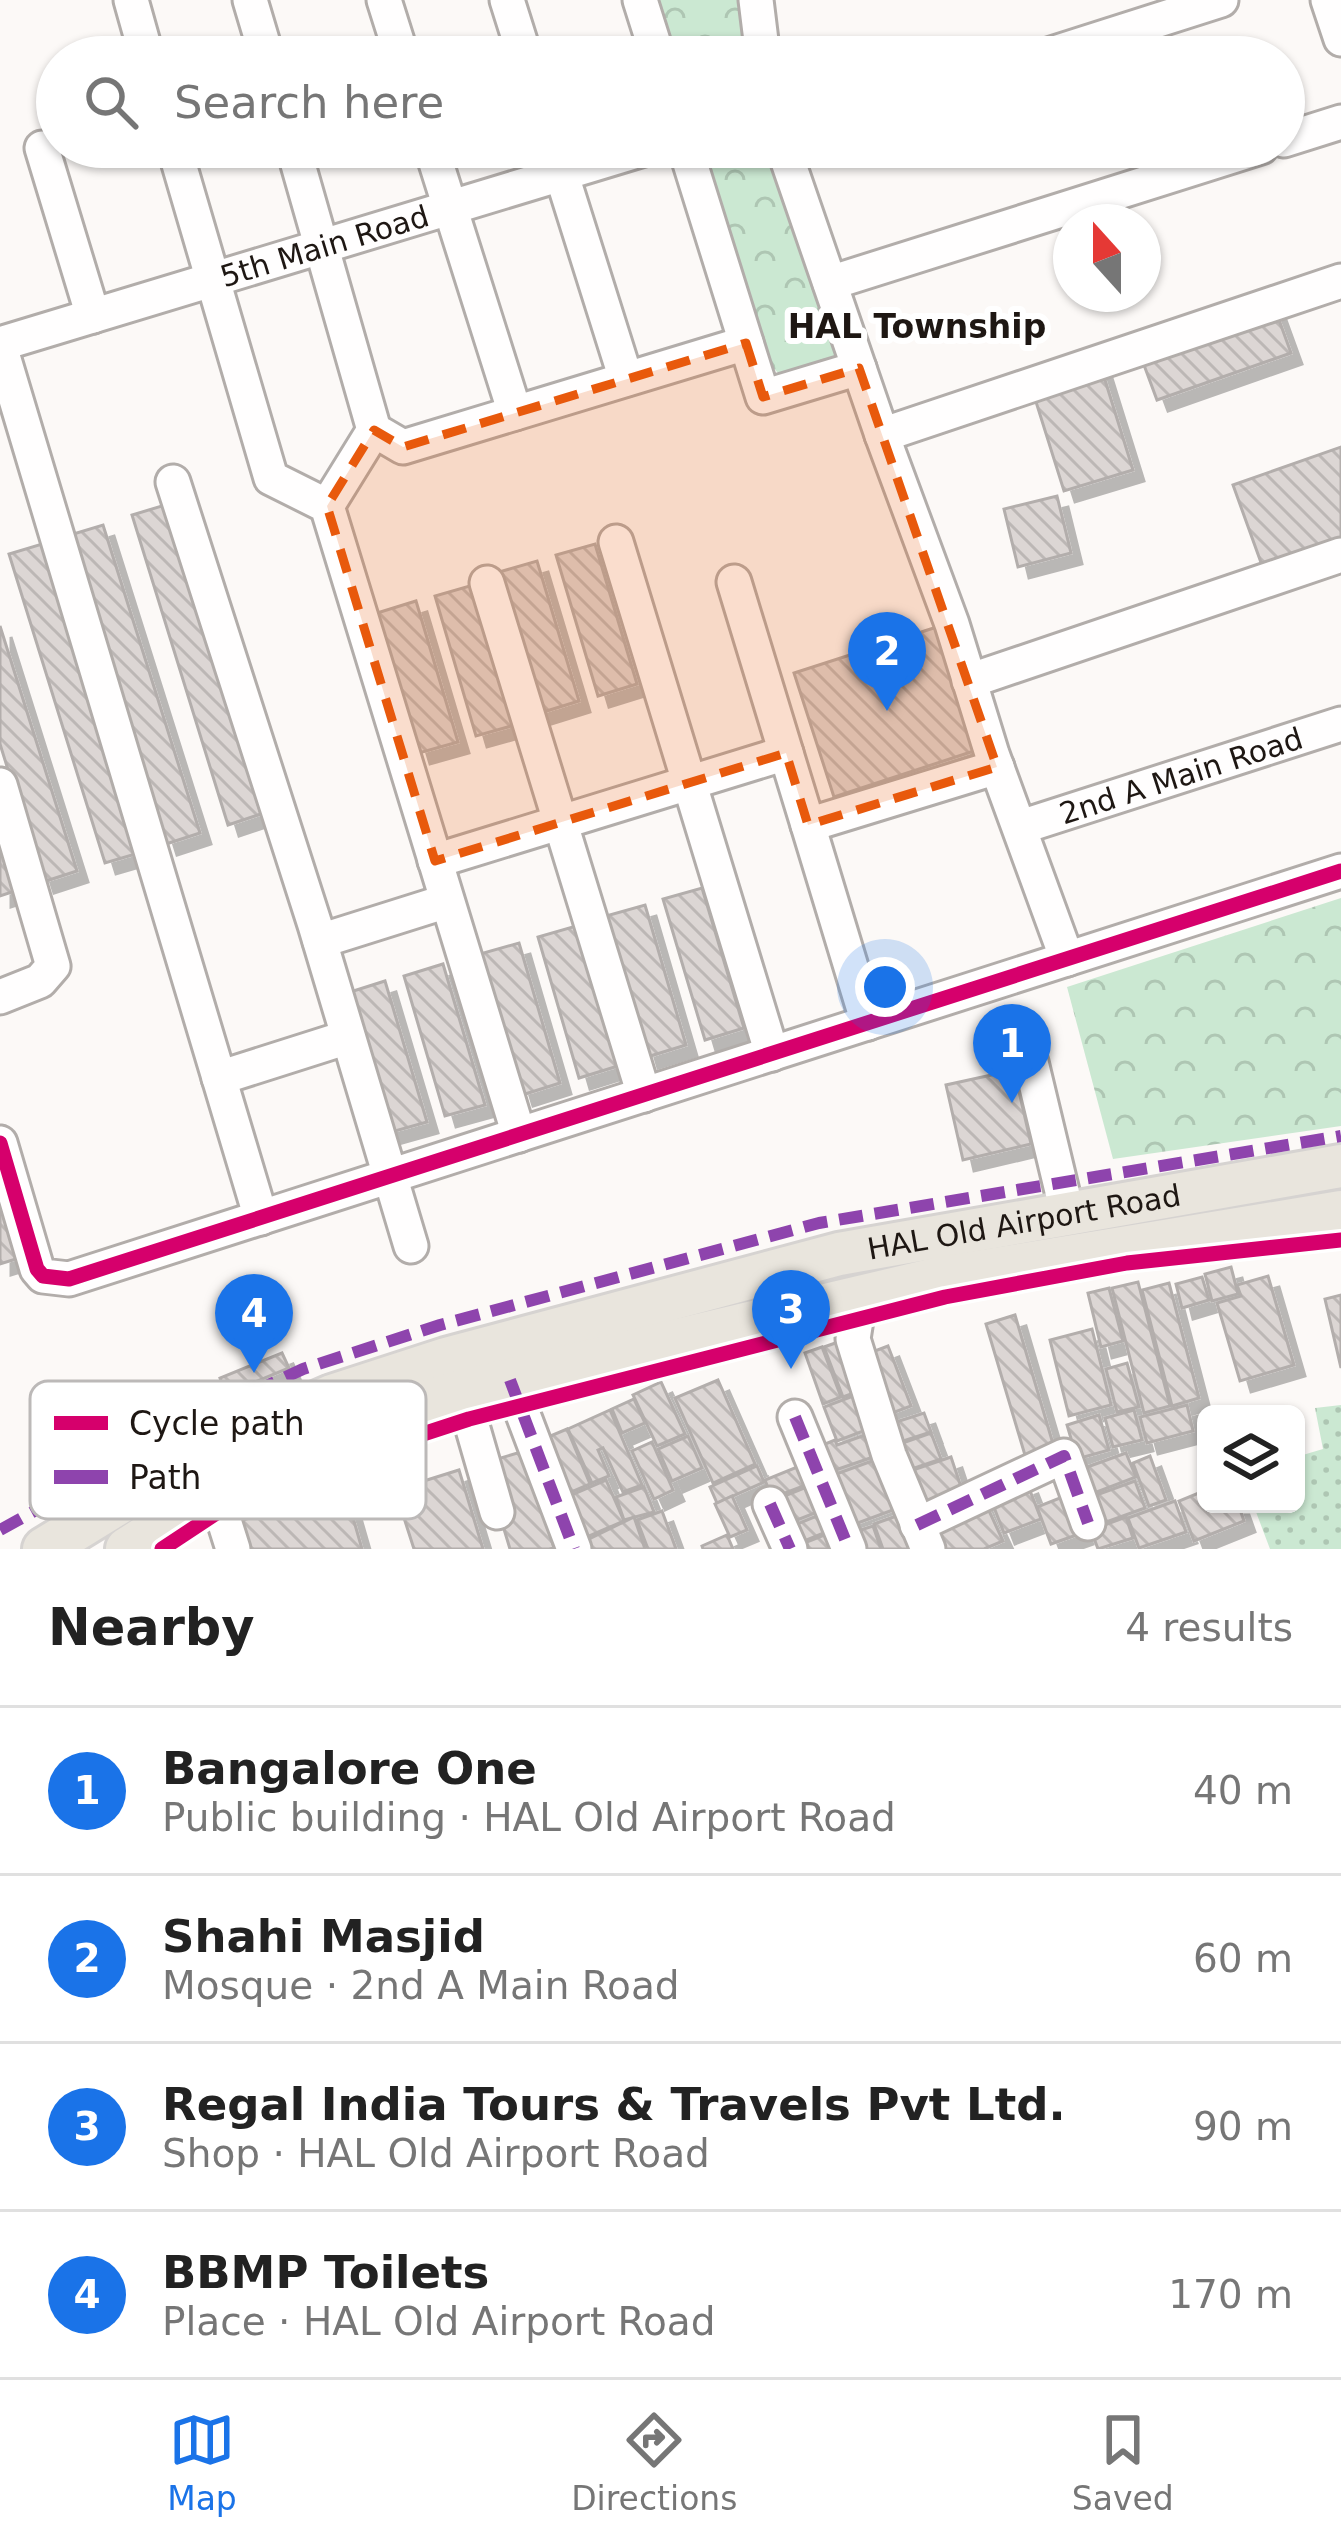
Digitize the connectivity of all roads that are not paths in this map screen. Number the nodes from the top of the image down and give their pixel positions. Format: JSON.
{"nodes":[{"id":1,"x":131,"y":0,"type":"edge"},
{"id":2,"x":250,"y":0,"type":"edge"},
{"id":3,"x":384,"y":0,"type":"edge"},
{"id":4,"x":507,"y":0,"type":"edge"},
{"id":5,"x":640,"y":0,"type":"edge"},
{"id":6,"x":757,"y":0,"type":"edge"},
{"id":7,"x":1222,"y":0,"type":"edge"},
{"id":8,"x":1328,"y":0,"type":"edge"},
{"id":9,"x":141,"y":36,"type":"edge"},
{"id":10,"x":261,"y":36,"type":"edge"},
{"id":11,"x":395,"y":36,"type":"edge"},
{"id":12,"x":518,"y":36,"type":"edge"},
{"id":13,"x":651,"y":36,"type":"edge"},
{"id":14,"x":761,"y":36,"type":"edge"},
{"id":15,"x":1108,"y":36,"type":"edge"},
{"id":16,"x":1341,"y":39,"type":"edge"},
{"id":17,"x":1341,"y":122,"type":"edge"},
{"id":18,"x":1305,"y":133,"type":"edge"},
{"id":19,"x":48,"y":168,"type":"edge"},
{"id":20,"x":180,"y":168,"type":"edge"},
{"id":21,"x":299,"y":168,"type":"edge"},
{"id":22,"x":438,"y":168,"type":"edge"},
{"id":23,"x":539,"y":168,"type":"edge"},
{"id":24,"x":560,"y":168,"type":"edge"},
{"id":25,"x":692,"y":168,"type":"edge"},
{"id":26,"x":790,"y":168,"type":"edge"},
{"id":27,"x":1194,"y":168,"type":"edge"},
{"id":28,"x":450,"y":208,"type":"junction"},
{"id":29,"x":322,"y":247,"type":"junction"},
{"id":30,"x":213,"y":280,"type":"junction"},
{"id":31,"x":1341,"y":281,"type":"edge"},
{"id":32,"x":830,"y":283,"type":"junction"},
{"id":33,"x":93,"y":316,"type":"junction"},
{"id":34,"x":746,"y":343,"type":"junction"},
{"id":35,"x":0,"y":345,"type":"edge"},
{"id":36,"x":859,"y":368,"type":"junction"},
{"id":37,"x":626,"y":379,"type":"junction"},
{"id":38,"x":515,"y":413,"type":"junction"},
{"id":39,"x":374,"y":430,"type":"junction"},
{"id":40,"x":882,"y":435,"type":"junction"},
{"id":41,"x":173,"y":482,"type":"dead end"},
{"id":42,"x":327,"y":506,"type":"junction"},
{"id":43,"x":616,"y":542,"type":"dead end"},
{"id":44,"x":1341,"y":555,"type":"edge"},
{"id":45,"x":734,"y":582,"type":"dead end"},
{"id":46,"x":487,"y":583,"type":"dead end"},
{"id":47,"x":969,"y":681,"type":"junction"},
{"id":48,"x":1341,"y":724,"type":"edge"},
{"id":49,"x":786,"y":753,"type":"junction"},
{"id":50,"x":997,"y":767,"type":"junction"},
{"id":51,"x":689,"y":783,"type":"junction"},
{"id":52,"x":0,"y":785,"type":"edge"},
{"id":53,"x":560,"y":822,"type":"junction"},
{"id":54,"x":808,"y":825,"type":"junction"},
{"id":55,"x":1021,"y":827,"type":"junction"},
{"id":56,"x":435,"y":861,"type":"junction"},
{"id":57,"x":1341,"y":872,"type":"edge"},
{"id":58,"x":447,"y":901,"type":"junction"},
{"id":59,"x":320,"y":941,"type":"junction"},
{"id":60,"x":1067,"y":959,"type":"junction"},
{"id":61,"x":0,"y":997,"type":"edge"},
{"id":62,"x":868,"y":1023,"type":"junction"},
{"id":63,"x":348,"y":1036,"type":"junction"},
{"id":64,"x":772,"y":1054,"type":"junction"},
{"id":65,"x":1031,"y":1062,"type":"dead end"},
{"id":66,"x":219,"y":1078,"type":"junction"},
{"id":67,"x":644,"y":1096,"type":"junction"},
{"id":68,"x":519,"y":1135,"type":"junction"},
{"id":69,"x":0,"y":1143,"type":"edge"},
{"id":70,"x":1341,"y":1166,"type":"edge"},
{"id":71,"x":391,"y":1177,"type":"junction"},
{"id":72,"x":1067,"y":1212,"type":"junction"},
{"id":73,"x":1341,"y":1212,"type":"edge"},
{"id":74,"x":261,"y":1218,"type":"junction"},
{"id":75,"x":411,"y":1246,"type":"dead end"},
{"id":76,"x":850,"y":1300,"type":"junction"},
{"id":77,"x":510,"y":1380,"type":"junction"},
{"id":78,"x":401,"y":1381,"type":"edge"},
{"id":79,"x":462,"y":1391,"type":"junction"},
{"id":80,"x":426,"y":1397,"type":"edge"},
{"id":81,"x":795,"y":1417,"type":"dead end"},
{"id":82,"x":770,"y":1504,"type":"dead end"},
{"id":83,"x":497,"y":1512,"type":"dead end"},
{"id":84,"x":93,"y":1519,"type":"edge"},
{"id":85,"x":173,"y":1519,"type":"edge"},
{"id":86,"x":224,"y":1519,"type":"edge"},
{"id":87,"x":1088,"y":1523,"type":"dead end"},
{"id":88,"x":923,"y":1537,"type":"edge"},
{"id":89,"x":44,"y":1549,"type":"edge"},
{"id":90,"x":127,"y":1549,"type":"edge"},
{"id":91,"x":233,"y":1549,"type":"edge"},
{"id":92,"x":574,"y":1549,"type":"edge"},
{"id":93,"x":790,"y":1549,"type":"edge"},
{"id":94,"x":850,"y":1549,"type":"edge"}],
"edges":[{"from":1,"to":9,"type":"street"},
{"from":2,"to":10,"type":"street"},
{"from":3,"to":11,"type":"street"},
{"from":4,"to":12,"type":"street"},
{"from":5,"to":13,"type":"street"},
{"from":6,"to":14,"type":"street"},
{"from":7,"to":15,"type":"street"},
{"from":8,"to":16,"type":"street"},
{"from":17,"to":18,"type":"street"},
{"from":19,"to":33,"type":"street"},
{"from":20,"to":30,"type":"street"},
{"from":21,"to":29,"type":"street"},
{"from":22,"to":28,"type":"street"},
{"from":23,"to":28,"type":"street","name":"5th Main Road"},
{"from":24,"to":37,"type":"street"},
{"from":25,"to":34,"type":"street"},
{"from":26,"to":32,"type":"street"},
{"from":27,"to":32,"type":"street"},
{"from":28,"to":29,"type":"street","name":"5th Main Road"},
{"from":28,"to":38,"type":"street"},
{"from":29,"to":30,"type":"street","name":"5th Main Road"},
{"from":29,"to":39,"type":"street"},
{"from":30,"to":33,"type":"street","name":"5th Main Road"},
{"from":30,"to":42,"type":"street"},
{"from":31,"to":40,"type":"street"},
{"from":32,"to":36,"type":"street"},
{"from":33,"to":35,"type":"street","name":"5th Main Road"},
{"from":34,"to":36,"type":"street"},
{"from":34,"to":37,"type":"street"},
{"from":35,"to":66,"type":"street"},
{"from":36,"to":40,"type":"street"},
{"from":37,"to":38,"type":"street"},
{"from":38,"to":39,"type":"street"},
{"from":39,"to":42,"type":"street"},
{"from":40,"to":47,"type":"street"},
{"from":41,"to":59,"type":"street"},
{"from":42,"to":56,"type":"street"},
{"from":43,"to":51,"type":"street"},
{"from":44,"to":47,"type":"street"},
{"from":45,"to":49,"type":"street"},
{"from":46,"to":53,"type":"street"},
{"from":47,"to":50,"type":"street"},
{"from":48,"to":55,"type":"street","name":"2nd A Main Road"},
{"from":49,"to":51,"type":"street"},
{"from":49,"to":54,"type":"street"},
{"from":50,"to":54,"type":"street"},
{"from":50,"to":55,"type":"street"},
{"from":51,"to":53,"type":"street"},
{"from":51,"to":64,"type":"street"},
{"from":52,"to":61,"type":"street"},
{"from":53,"to":56,"type":"street"},
{"from":53,"to":67,"type":"street"},
{"from":54,"to":62,"type":"street"},
{"from":55,"to":60,"type":"street"},
{"from":56,"to":58,"type":"street"},
{"from":57,"to":60,"type":"street"},
{"from":58,"to":59,"type":"street"},
{"from":58,"to":68,"type":"street"},
{"from":59,"to":63,"type":"street"},
{"from":60,"to":62,"type":"street"},
{"from":62,"to":64,"type":"street"},
{"from":63,"to":66,"type":"street"},
{"from":63,"to":71,"type":"street"},
{"from":64,"to":67,"type":"street"},
{"from":65,"to":72,"type":"street"},
{"from":66,"to":74,"type":"street"},
{"from":67,"to":68,"type":"street"},
{"from":68,"to":71,"type":"street"},
{"from":69,"to":74,"type":"street"},
{"from":70,"to":72,"type":"main road","name":"HAL Old Airport Road"},
{"from":71,"to":74,"type":"street"},
{"from":71,"to":75,"type":"street"},
{"from":72,"to":78,"type":"main road","name":"HAL Old Airport Road"},
{"from":73,"to":76,"type":"main road","name":"HAL Old Airport Road"},
{"from":76,"to":77,"type":"main road","name":"HAL Old Airport Road"},
{"from":76,"to":88,"type":"street"},
{"from":77,"to":79,"type":"main road","name":"HAL Old Airport Road"},
{"from":77,"to":92,"type":"street"},
{"from":79,"to":80,"type":"main road","name":"HAL Old Airport Road"},
{"from":79,"to":83,"type":"street"},
{"from":81,"to":94,"type":"street"},
{"from":82,"to":93,"type":"street"},
{"from":84,"to":89,"type":"main road","name":"HAL Old Airport Road"},
{"from":85,"to":90,"type":"main road","name":"HAL Old Airport Road"},
{"from":86,"to":91,"type":"street"},
{"from":87,"to":88,"type":"street"}]}
